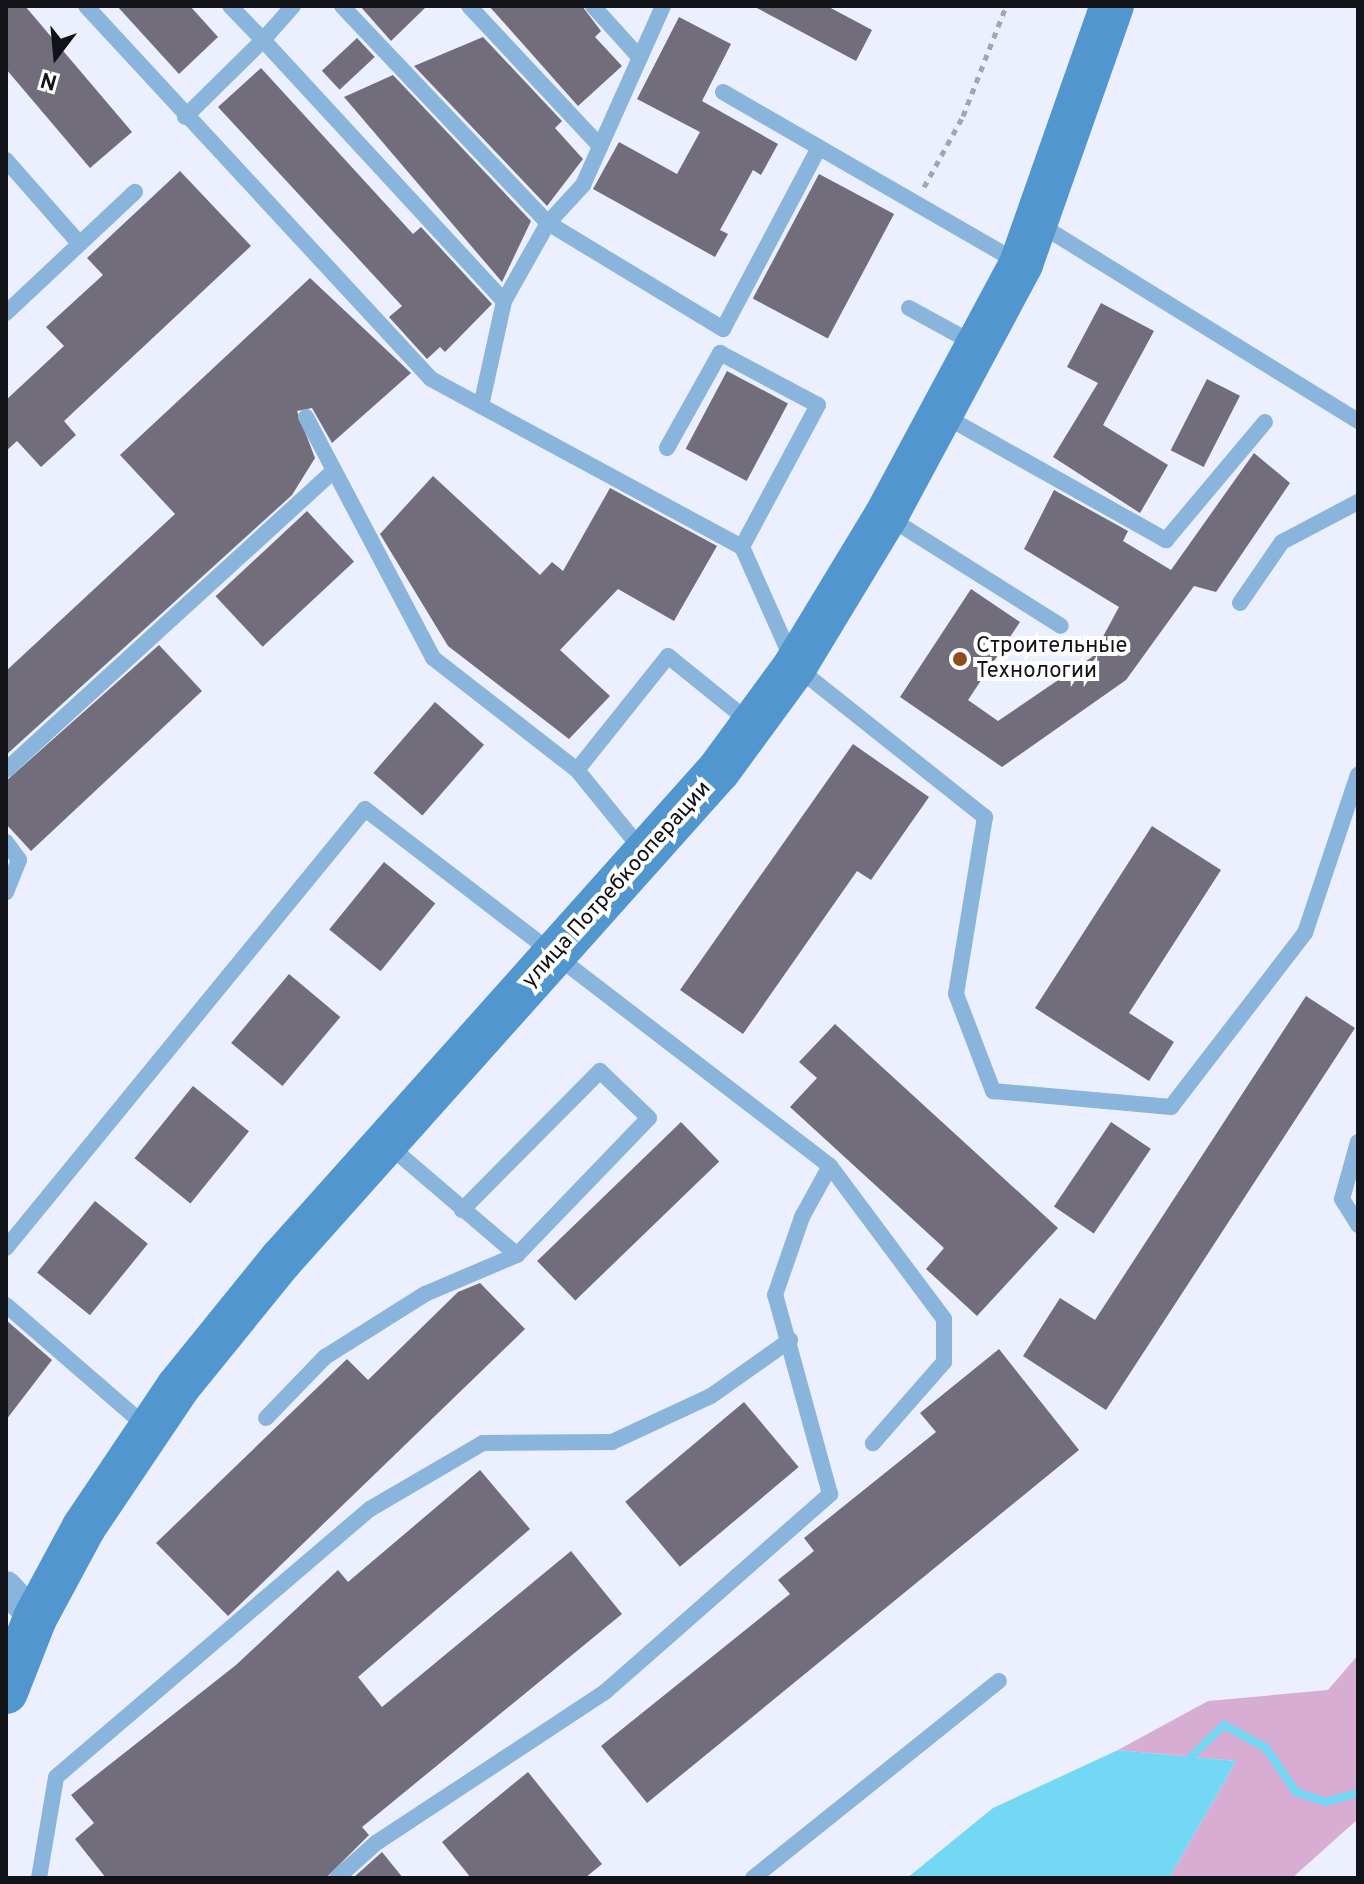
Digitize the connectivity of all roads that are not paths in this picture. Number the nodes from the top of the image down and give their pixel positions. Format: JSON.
{"nodes":[{"id":1,"x":86,"y":6,"type":"edge"},
{"id":2,"x":230,"y":6,"type":"edge"},
{"id":3,"x":293,"y":6,"type":"edge"},
{"id":4,"x":342,"y":6,"type":"edge"},
{"id":5,"x":469,"y":6,"type":"edge"},
{"id":6,"x":593,"y":6,"type":"edge"},
{"id":7,"x":663,"y":6,"type":"edge"},
{"id":8,"x":1112,"y":6,"type":"edge"},
{"id":9,"x":263,"y":40,"type":"junction"},
{"id":10,"x":640,"y":58,"type":"junction"},
{"id":11,"x":723,"y":92,"type":"dead end"},
{"id":12,"x":185,"y":117,"type":"junction"},
{"id":13,"x":600,"y":146,"type":"junction"},
{"id":14,"x":819,"y":148,"type":"junction"},
{"id":15,"x":6,"y":160,"type":"edge"},
{"id":16,"x":135,"y":192,"type":"dead end"},
{"id":17,"x":548,"y":223,"type":"junction"},
{"id":18,"x":1038,"y":223,"type":"junction"},
{"id":19,"x":79,"y":243,"type":"junction"},
{"id":20,"x":1021,"y":264,"type":"junction"},
{"id":21,"x":504,"y":301,"type":"junction"},
{"id":22,"x":909,"y":308,"type":"dead end"},
{"id":23,"x":6,"y":313,"type":"edge"},
{"id":24,"x":980,"y":347,"type":"junction"},
{"id":25,"x":481,"y":406,"type":"junction"},
{"id":26,"x":943,"y":415,"type":"junction"},
{"id":27,"x":306,"y":417,"type":"dead end"},
{"id":28,"x":1358,"y":421,"type":"edge"},
{"id":29,"x":1265,"y":422,"type":"dead end"},
{"id":30,"x":667,"y":448,"type":"dead end"},
{"id":31,"x":334,"y":471,"type":"junction"},
{"id":32,"x":1358,"y":502,"type":"edge"},
{"id":33,"x":886,"y":516,"type":"junction"},
{"id":34,"x":742,"y":547,"type":"junction"},
{"id":35,"x":1240,"y":603,"type":"dead end"},
{"id":36,"x":1061,"y":626,"type":"dead end"},
{"id":37,"x":795,"y":666,"type":"junction"},
{"id":38,"x":752,"y":724,"type":"junction"},
{"id":39,"x":6,"y":770,"type":"edge"},
{"id":40,"x":577,"y":770,"type":"junction"},
{"id":41,"x":1358,"y":775,"type":"edge"},
{"id":42,"x":6,"y":842,"type":"edge"},
{"id":43,"x":646,"y":855,"type":"junction"},
{"id":44,"x":6,"y":893,"type":"edge"},
{"id":45,"x":558,"y":954,"type":"junction"},
{"id":46,"x":385,"y":1141,"type":"junction"},
{"id":47,"x":1358,"y":1142,"type":"edge"},
{"id":48,"x":830,"y":1166,"type":"junction"},
{"id":49,"x":462,"y":1210,"type":"junction"},
{"id":50,"x":1358,"y":1225,"type":"edge"},
{"id":51,"x":6,"y":1248,"type":"edge"},
{"id":52,"x":517,"y":1255,"type":"junction"},
{"id":53,"x":6,"y":1305,"type":"edge"},
{"id":54,"x":790,"y":1340,"type":"junction"},
{"id":55,"x":266,"y":1418,"type":"dead end"},
{"id":56,"x":149,"y":1429,"type":"junction"},
{"id":57,"x":873,"y":1443,"type":"dead end"},
{"id":58,"x":20,"y":1602,"type":"edge"},
{"id":59,"x":999,"y":1681,"type":"dead end"},
{"id":60,"x":6,"y":1692,"type":"edge"},
{"id":61,"x":39,"y":1878,"type":"edge"},
{"id":62,"x":337,"y":1878,"type":"edge"},
{"id":63,"x":753,"y":1878,"type":"edge"}],
"edges":[{"from":1,"to":12,"type":"lane"},
{"from":2,"to":9,"type":"lane"},
{"from":3,"to":9,"type":"lane"},
{"from":4,"to":17,"type":"lane"},
{"from":5,"to":13,"type":"lane"},
{"from":6,"to":10,"type":"lane"},
{"from":7,"to":10,"type":"lane"},
{"from":8,"to":18,"type":"main road","name":"улица Потребкооперации"},
{"from":9,"to":12,"type":"lane"},
{"from":9,"to":21,"type":"lane"},
{"from":10,"to":13,"type":"lane"},
{"from":11,"to":14,"type":"lane"},
{"from":12,"to":25,"type":"lane"},
{"from":13,"to":17,"type":"lane"},
{"from":14,"to":17,"type":"lane"},
{"from":14,"to":20,"type":"lane"},
{"from":15,"to":19,"type":"lane"},
{"from":16,"to":19,"type":"lane"},
{"from":17,"to":21,"type":"lane"},
{"from":18,"to":20,"type":"main road","name":"улица Потребкооперации"},
{"from":18,"to":28,"type":"lane"},
{"from":19,"to":23,"type":"lane"},
{"from":20,"to":24,"type":"main road","name":"улица Потребкооперации"},
{"from":21,"to":25,"type":"lane"},
{"from":22,"to":24,"type":"lane"},
{"from":24,"to":26,"type":"main road","name":"улица Потребкооперации"},
{"from":25,"to":34,"type":"lane"},
{"from":26,"to":29,"type":"lane"},
{"from":26,"to":33,"type":"main road","name":"улица Потребкооперации"},
{"from":27,"to":31,"type":"lane"},
{"from":30,"to":34,"type":"lane"},
{"from":31,"to":39,"type":"lane"},
{"from":31,"to":40,"type":"lane"},
{"from":32,"to":35,"type":"lane"},
{"from":33,"to":36,"type":"lane"},
{"from":33,"to":37,"type":"main road","name":"улица Потребкооперации"},
{"from":34,"to":37,"type":"lane"},
{"from":37,"to":38,"type":"main road","name":"улица Потребкооперации"},
{"from":37,"to":41,"type":"lane"},
{"from":38,"to":40,"type":"lane"},
{"from":38,"to":43,"type":"main road","name":"улица Потребкооперации"},
{"from":40,"to":43,"type":"lane"},
{"from":42,"to":44,"type":"lane"},
{"from":43,"to":45,"type":"main road","name":"улица Потребкооперации"},
{"from":45,"to":46,"type":"main road","name":"улица Потребкооперации"},
{"from":45,"to":48,"type":"lane"},
{"from":45,"to":51,"type":"lane"},
{"from":46,"to":49,"type":"lane"},
{"from":46,"to":56,"type":"main road","name":"улица Потребкооперации"},
{"from":47,"to":50,"type":"lane"},
{"from":48,"to":54,"type":"lane"},
{"from":48,"to":57,"type":"lane"},
{"from":49,"to":52,"type":"lane"},
{"from":49,"to":52,"type":"lane"},
{"from":52,"to":55,"type":"lane"},
{"from":53,"to":56,"type":"lane"},
{"from":54,"to":61,"type":"lane"},
{"from":54,"to":62,"type":"lane"},
{"from":56,"to":58,"type":"main road","name":"улица Потребкооперации"},
{"from":58,"to":60,"type":"main road","name":"улица Потребкооперации"},
{"from":59,"to":63,"type":"lane"}]}
